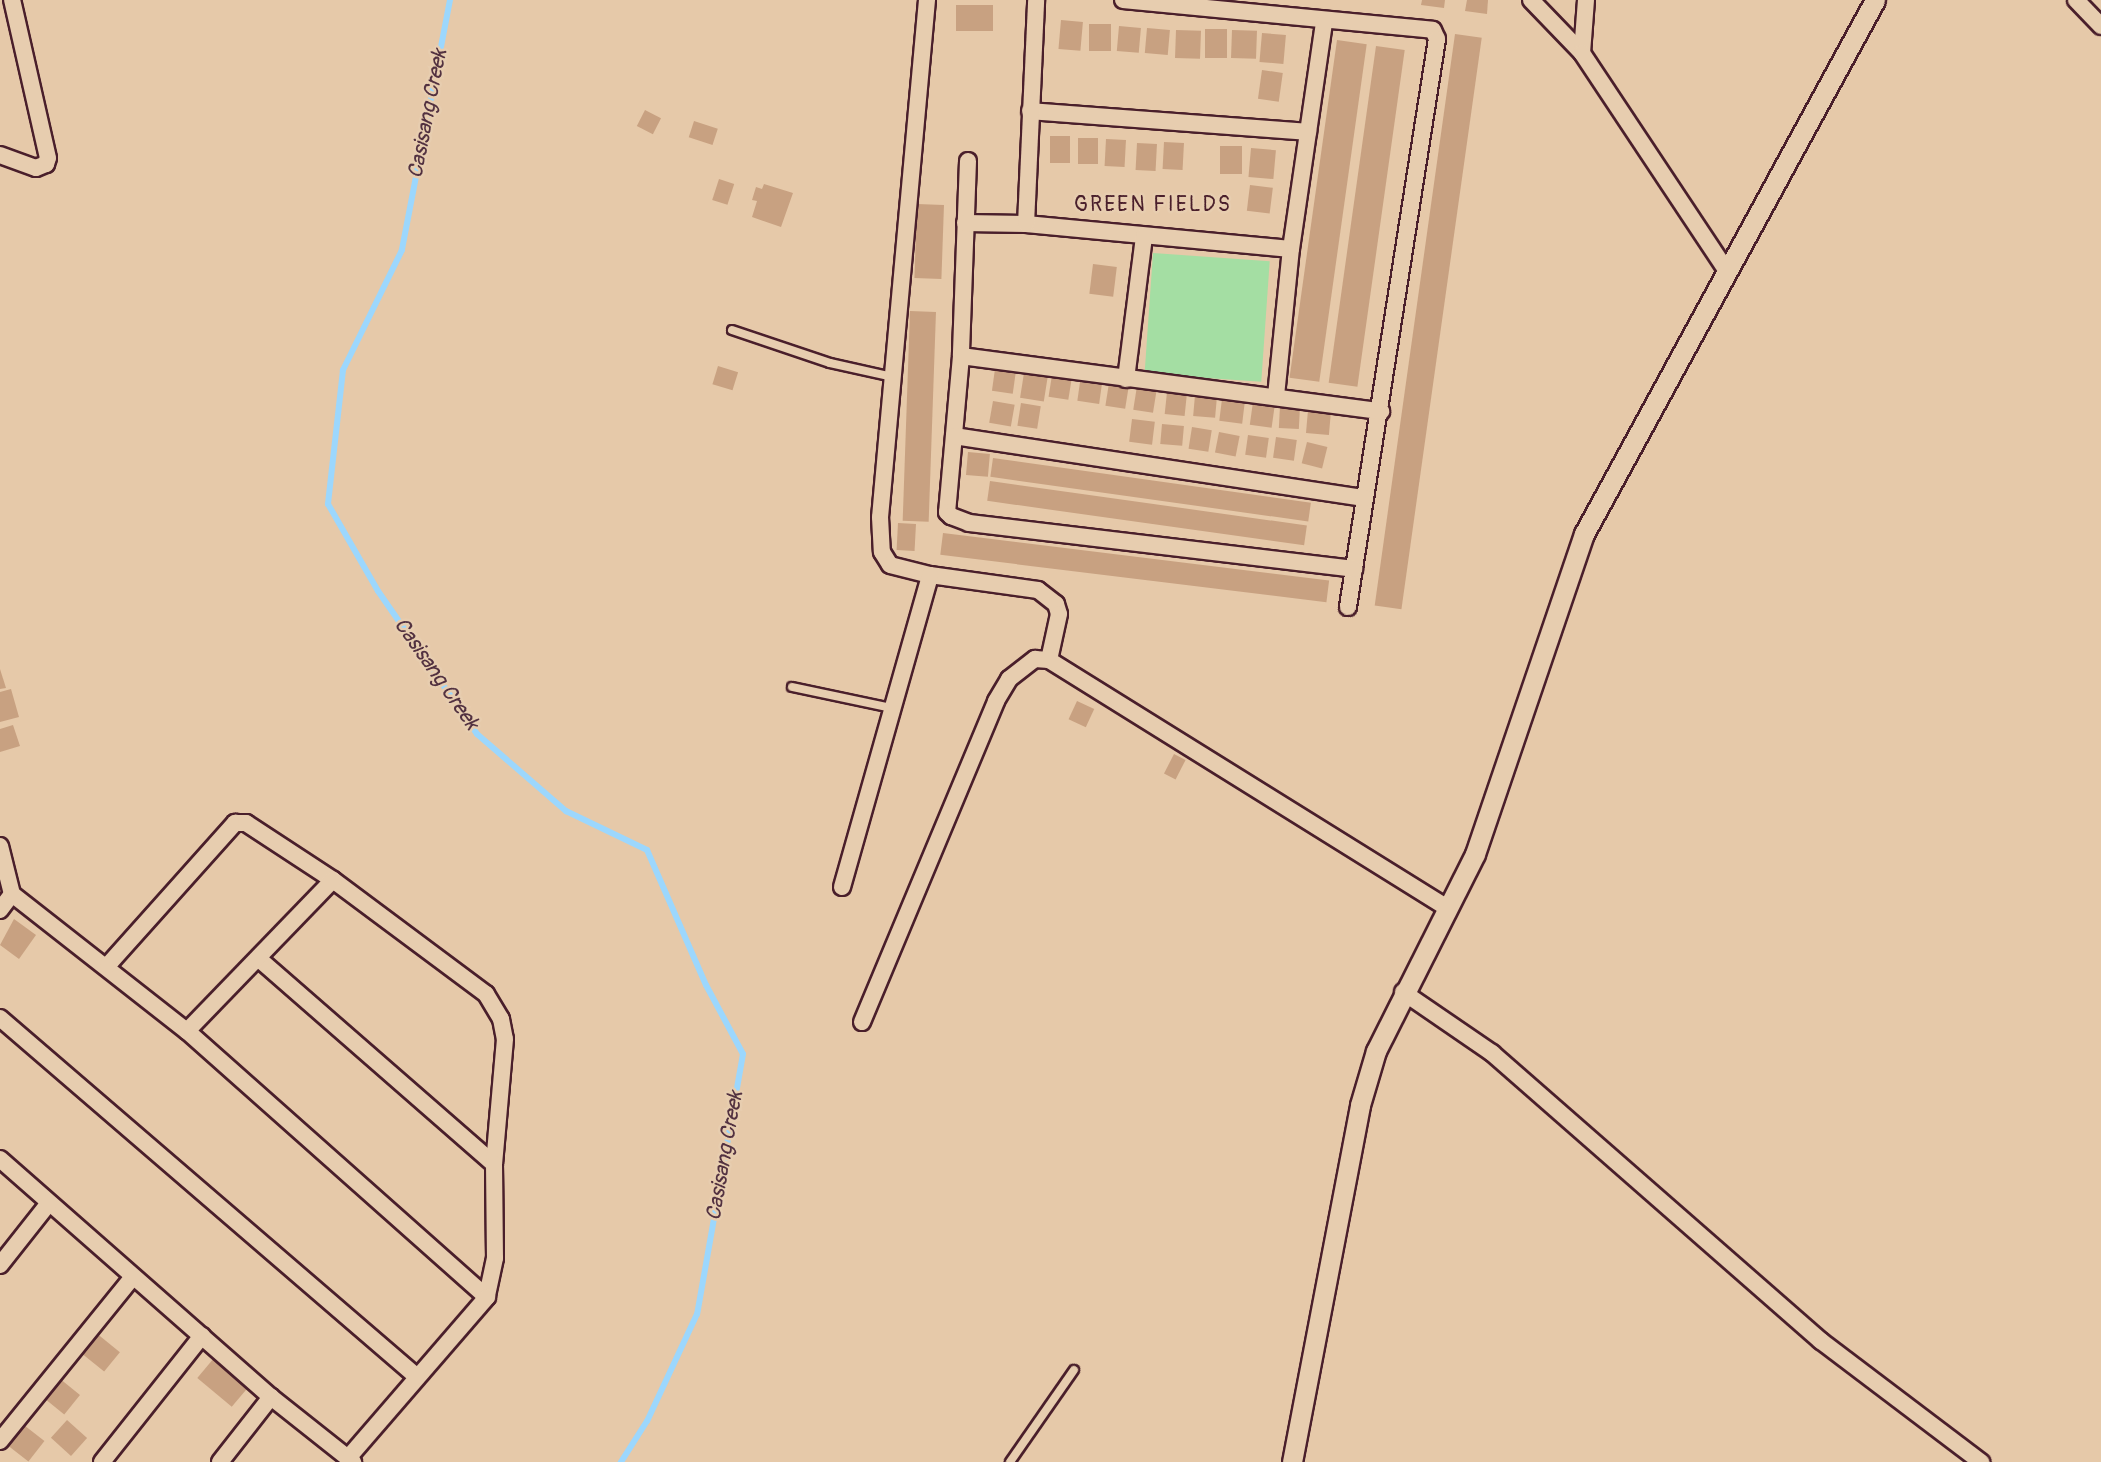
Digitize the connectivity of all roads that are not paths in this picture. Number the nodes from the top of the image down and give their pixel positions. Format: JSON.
{"nodes":[{"id":1,"x":12,"y":0,"type":"edge"},
{"id":2,"x":927,"y":0,"type":"edge"},
{"id":3,"x":1036,"y":0,"type":"edge"},
{"id":4,"x":1123,"y":0,"type":"edge"},
{"id":5,"x":1531,"y":0,"type":"edge"},
{"id":6,"x":1586,"y":0,"type":"edge"},
{"id":7,"x":1875,"y":0,"type":"edge"},
{"id":8,"x":2076,"y":0,"type":"edge"},
{"id":9,"x":1324,"y":22,"type":"junction"},
{"id":10,"x":2101,"y":26,"type":"edge"},
{"id":11,"x":1581,"y":54,"type":"junction"},
{"id":12,"x":1030,"y":111,"type":"junction"},
{"id":13,"x":1308,"y":132,"type":"junction"},
{"id":14,"x":0,"y":155,"type":"edge"},
{"id":15,"x":968,"y":161,"type":"dead end"},
{"id":16,"x":965,"y":223,"type":"junction"},
{"id":17,"x":1026,"y":224,"type":"junction"},
{"id":18,"x":1144,"y":236,"type":"junction"},
{"id":19,"x":1291,"y":249,"type":"junction"},
{"id":20,"x":1727,"y":271,"type":"junction"},
{"id":21,"x":732,"y":330,"type":"dead end"},
{"id":22,"x":961,"y":356,"type":"junction"},
{"id":23,"x":893,"y":377,"type":"junction"},
{"id":24,"x":1126,"y":379,"type":"junction"},
{"id":25,"x":1276,"y":396,"type":"junction"},
{"id":26,"x":1381,"y":411,"type":"junction"},
{"id":27,"x":954,"y":436,"type":"junction"},
{"id":28,"x":1364,"y":498,"type":"junction"},
{"id":29,"x":1354,"y":569,"type":"junction"},
{"id":30,"x":930,"y":575,"type":"junction"},
{"id":31,"x":1348,"y":607,"type":"dead end"},
{"id":32,"x":1049,"y":660,"type":"junction"},
{"id":33,"x":792,"y":687,"type":"dead end"},
{"id":34,"x":895,"y":709,"type":"junction"},
{"id":35,"x":0,"y":846,"type":"edge"},
{"id":36,"x":333,"y":880,"type":"junction"},
{"id":37,"x":842,"y":887,"type":"dead end"},
{"id":38,"x":12,"y":894,"type":"junction"},
{"id":39,"x":1448,"y":908,"type":"junction"},
{"id":40,"x":0,"y":910,"type":"edge"},
{"id":41,"x":259,"y":959,"type":"junction"},
{"id":42,"x":108,"y":965,"type":"junction"},
{"id":43,"x":1403,"y":992,"type":"junction"},
{"id":44,"x":0,"y":1018,"type":"edge"},
{"id":45,"x":862,"y":1022,"type":"dead end"},
{"id":46,"x":187,"y":1031,"type":"junction"},
{"id":47,"x":0,"y":1159,"type":"edge"},
{"id":48,"x":494,"y":1164,"type":"junction"},
{"id":49,"x":49,"y":1203,"type":"junction"},
{"id":50,"x":0,"y":1265,"type":"edge"},
{"id":51,"x":133,"y":1277,"type":"junction"},
{"id":52,"x":487,"y":1297,"type":"junction"},
{"id":53,"x":202,"y":1336,"type":"junction"},
{"id":54,"x":1074,"y":1370,"type":"dead end"},
{"id":55,"x":416,"y":1376,"type":"junction"},
{"id":56,"x":271,"y":1397,"type":"junction"},
{"id":57,"x":0,"y":1441,"type":"edge"},
{"id":58,"x":351,"y":1460,"type":"edge"},
{"id":59,"x":102,"y":1462,"type":"edge"},
{"id":60,"x":220,"y":1462,"type":"edge"},
{"id":61,"x":1010,"y":1462,"type":"edge"},
{"id":62,"x":1292,"y":1462,"type":"edge"},
{"id":63,"x":1981,"y":1462,"type":"edge"}],
"edges":[{"from":1,"to":14,"type":"street"},
{"from":2,"to":23,"type":"street"},
{"from":3,"to":12,"type":"street"},
{"from":4,"to":9,"type":"street"},
{"from":5,"to":11,"type":"street"},
{"from":6,"to":11,"type":"street"},
{"from":7,"to":20,"type":"street"},
{"from":8,"to":10,"type":"street"},
{"from":9,"to":13,"type":"street"},
{"from":9,"to":26,"type":"street"},
{"from":11,"to":20,"type":"street"},
{"from":12,"to":13,"type":"street"},
{"from":12,"to":17,"type":"street"},
{"from":13,"to":19,"type":"street"},
{"from":15,"to":16,"type":"street"},
{"from":16,"to":17,"type":"street"},
{"from":16,"to":22,"type":"street"},
{"from":17,"to":18,"type":"street"},
{"from":18,"to":19,"type":"street"},
{"from":18,"to":24,"type":"street"},
{"from":19,"to":25,"type":"street"},
{"from":20,"to":39,"type":"street"},
{"from":21,"to":23,"type":"lane"},
{"from":22,"to":24,"type":"street"},
{"from":22,"to":27,"type":"street"},
{"from":23,"to":30,"type":"street"},
{"from":24,"to":25,"type":"street"},
{"from":25,"to":26,"type":"street"},
{"from":26,"to":28,"type":"street"},
{"from":27,"to":28,"type":"street"},
{"from":27,"to":29,"type":"street"},
{"from":28,"to":29,"type":"street"},
{"from":29,"to":31,"type":"street"},
{"from":30,"to":32,"type":"street"},
{"from":30,"to":34,"type":"street"},
{"from":32,"to":39,"type":"street"},
{"from":32,"to":45,"type":"street"},
{"from":33,"to":34,"type":"lane"},
{"from":34,"to":37,"type":"street"},
{"from":35,"to":38,"type":"street"},
{"from":36,"to":41,"type":"street"},
{"from":36,"to":42,"type":"street"},
{"from":36,"to":48,"type":"street"},
{"from":38,"to":40,"type":"street"},
{"from":38,"to":42,"type":"street"},
{"from":39,"to":43,"type":"street"},
{"from":41,"to":46,"type":"street"},
{"from":41,"to":48,"type":"street"},
{"from":42,"to":46,"type":"street"},
{"from":43,"to":62,"type":"street"},
{"from":43,"to":63,"type":"street"},
{"from":44,"to":55,"type":"street"},
{"from":46,"to":52,"type":"street"},
{"from":47,"to":49,"type":"street"},
{"from":48,"to":52,"type":"street"},
{"from":49,"to":50,"type":"street"},
{"from":49,"to":51,"type":"street"},
{"from":51,"to":53,"type":"street"},
{"from":51,"to":57,"type":"street"},
{"from":52,"to":55,"type":"street"},
{"from":53,"to":56,"type":"street"},
{"from":53,"to":59,"type":"street"},
{"from":54,"to":61,"type":"lane"},
{"from":55,"to":58,"type":"street"},
{"from":56,"to":58,"type":"street"},
{"from":56,"to":60,"type":"street"}]}
